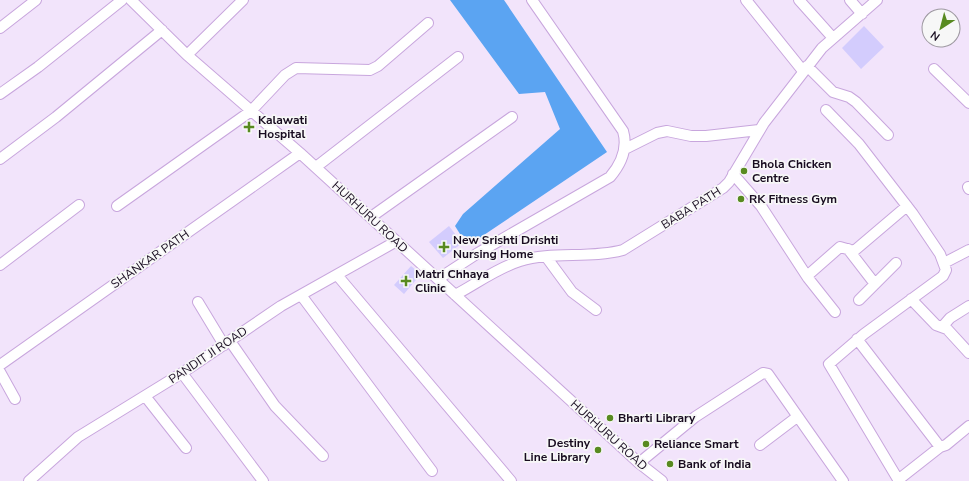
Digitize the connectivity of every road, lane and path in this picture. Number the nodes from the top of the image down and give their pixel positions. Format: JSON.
{"nodes":[{"id":1,"x":36,"y":0,"type":"edge"},
{"id":2,"x":122,"y":0,"type":"edge"},
{"id":3,"x":131,"y":0,"type":"edge"},
{"id":4,"x":243,"y":0,"type":"edge"},
{"id":5,"x":532,"y":0,"type":"edge"},
{"id":6,"x":746,"y":0,"type":"edge"},
{"id":7,"x":799,"y":0,"type":"edge"},
{"id":8,"x":850,"y":0,"type":"edge"},
{"id":9,"x":877,"y":0,"type":"edge"},
{"id":10,"x":862,"y":14,"type":"junction"},
{"id":11,"x":428,"y":23,"type":"dead end"},
{"id":12,"x":0,"y":28,"type":"edge"},
{"id":13,"x":162,"y":30,"type":"junction"},
{"id":14,"x":833,"y":38,"type":"junction"},
{"id":15,"x":187,"y":55,"type":"junction"},
{"id":16,"x":458,"y":57,"type":"dead end"},
{"id":17,"x":805,"y":69,"type":"junction"},
{"id":18,"x":934,"y":69,"type":"dead end"},
{"id":19,"x":0,"y":94,"type":"edge"},
{"id":20,"x":969,"y":103,"type":"edge"},
{"id":21,"x":826,"y":110,"type":"dead end"},
{"id":22,"x":251,"y":111,"type":"junction"},
{"id":23,"x":512,"y":117,"type":"dead end"},
{"id":24,"x":759,"y":130,"type":"junction"},
{"id":25,"x":888,"y":135,"type":"dead end"},
{"id":26,"x":625,"y":148,"type":"junction"},
{"id":27,"x":300,"y":153,"type":"junction"},
{"id":28,"x":0,"y":159,"type":"edge"},
{"id":29,"x":316,"y":168,"type":"junction"},
{"id":30,"x":733,"y":174,"type":"junction"},
{"id":31,"x":79,"y":205,"type":"dead end"},
{"id":32,"x":117,"y":206,"type":"dead end"},
{"id":33,"x":906,"y":206,"type":"junction"},
{"id":34,"x":371,"y":217,"type":"junction"},
{"id":35,"x":395,"y":242,"type":"junction"},
{"id":36,"x":848,"y":249,"type":"junction"},
{"id":37,"x":969,"y":250,"type":"edge"},
{"id":38,"x":547,"y":258,"type":"junction"},
{"id":39,"x":896,"y":263,"type":"dead end"},
{"id":40,"x":944,"y":263,"type":"junction"},
{"id":41,"x":0,"y":265,"type":"edge"},
{"id":42,"x":338,"y":275,"type":"junction"},
{"id":43,"x":807,"y":276,"type":"junction"},
{"id":44,"x":438,"y":279,"type":"junction"},
{"id":45,"x":875,"y":284,"type":"junction"},
{"id":46,"x":301,"y":295,"type":"junction"},
{"id":47,"x":455,"y":295,"type":"junction"},
{"id":48,"x":911,"y":299,"type":"junction"},
{"id":49,"x":859,"y":300,"type":"dead end"},
{"id":50,"x":198,"y":302,"type":"dead end"},
{"id":51,"x":969,"y":306,"type":"edge"},
{"id":52,"x":596,"y":310,"type":"dead end"},
{"id":53,"x":835,"y":312,"type":"dead end"},
{"id":54,"x":943,"y":326,"type":"junction"},
{"id":55,"x":857,"y":339,"type":"junction"},
{"id":56,"x":227,"y":343,"type":"junction"},
{"id":57,"x":969,"y":353,"type":"edge"},
{"id":58,"x":0,"y":365,"type":"edge"},
{"id":59,"x":0,"y":372,"type":"edge"},
{"id":60,"x":182,"y":373,"type":"junction"},
{"id":61,"x":146,"y":396,"type":"junction"},
{"id":62,"x":15,"y":399,"type":"dead end"},
{"id":63,"x":797,"y":417,"type":"junction"},
{"id":64,"x":969,"y":426,"type":"edge"},
{"id":65,"x":760,"y":445,"type":"dead end"},
{"id":66,"x":940,"y":447,"type":"junction"},
{"id":67,"x":186,"y":448,"type":"dead end"},
{"id":68,"x":323,"y":456,"type":"dead end"},
{"id":69,"x":639,"y":463,"type":"junction"},
{"id":70,"x":432,"y":471,"type":"dead end"},
{"id":71,"x":898,"y":480,"type":"edge"},
{"id":72,"x":30,"y":481,"type":"edge"},
{"id":73,"x":263,"y":481,"type":"edge"},
{"id":74,"x":511,"y":481,"type":"edge"},
{"id":75,"x":662,"y":481,"type":"edge"},
{"id":76,"x":843,"y":481,"type":"edge"}],
"edges":[{"from":1,"to":12,"type":"street"},
{"from":2,"to":19,"type":"street"},
{"from":3,"to":13,"type":"street","name":"HURHURU ROAD"},
{"from":4,"to":15,"type":"street"},
{"from":5,"to":26,"type":"street"},
{"from":6,"to":17,"type":"street"},
{"from":7,"to":14,"type":"street"},
{"from":8,"to":10,"type":"street"},
{"from":9,"to":10,"type":"street","name":"BABA PATH"},
{"from":10,"to":14,"type":"street","name":"BABA PATH"},
{"from":11,"to":22,"type":"street"},
{"from":13,"to":15,"type":"street","name":"HURHURU ROAD"},
{"from":13,"to":28,"type":"street"},
{"from":14,"to":17,"type":"street","name":"BABA PATH"},
{"from":15,"to":22,"type":"street","name":"HURHURU ROAD"},
{"from":16,"to":29,"type":"street"},
{"from":17,"to":24,"type":"street","name":"BABA PATH"},
{"from":17,"to":25,"type":"street"},
{"from":18,"to":20,"type":"street"},
{"from":21,"to":33,"type":"street"},
{"from":22,"to":27,"type":"street","name":"HURHURU ROAD"},
{"from":22,"to":32,"type":"street"},
{"from":23,"to":34,"type":"street"},
{"from":24,"to":26,"type":"street"},
{"from":24,"to":30,"type":"street","name":"BABA PATH"},
{"from":26,"to":44,"type":"street"},
{"from":27,"to":29,"type":"street","name":"HURHURU ROAD"},
{"from":27,"to":58,"type":"street","name":"SHANKAR PATH"},
{"from":29,"to":34,"type":"street","name":"HURHURU ROAD"},
{"from":30,"to":38,"type":"street","name":"BABA PATH"},
{"from":30,"to":43,"type":"street"},
{"from":31,"to":41,"type":"street"},
{"from":33,"to":36,"type":"street"},
{"from":33,"to":40,"type":"street"},
{"from":34,"to":35,"type":"street","name":"HURHURU ROAD"},
{"from":35,"to":42,"type":"street","name":"PANDIT JI ROAD"},
{"from":35,"to":44,"type":"street","name":"HURHURU ROAD"},
{"from":36,"to":43,"type":"street"},
{"from":36,"to":45,"type":"street"},
{"from":37,"to":40,"type":"street"},
{"from":38,"to":47,"type":"street","name":"BABA PATH"},
{"from":38,"to":52,"type":"street"},
{"from":39,"to":45,"type":"street"},
{"from":40,"to":48,"type":"street"},
{"from":42,"to":46,"type":"street","name":"PANDIT JI ROAD"},
{"from":42,"to":74,"type":"street"},
{"from":43,"to":53,"type":"street"},
{"from":44,"to":47,"type":"street","name":"HURHURU ROAD"},
{"from":45,"to":49,"type":"street"},
{"from":46,"to":56,"type":"street","name":"PANDIT JI ROAD"},
{"from":46,"to":70,"type":"street"},
{"from":47,"to":69,"type":"street","name":"HURHURU ROAD"},
{"from":48,"to":54,"type":"street"},
{"from":48,"to":55,"type":"street"},
{"from":50,"to":56,"type":"street"},
{"from":51,"to":54,"type":"street"},
{"from":54,"to":57,"type":"street"},
{"from":55,"to":66,"type":"street"},
{"from":55,"to":71,"type":"street"},
{"from":56,"to":60,"type":"street","name":"PANDIT JI ROAD"},
{"from":56,"to":68,"type":"street"},
{"from":59,"to":62,"type":"street"},
{"from":60,"to":61,"type":"street","name":"PANDIT JI ROAD"},
{"from":60,"to":73,"type":"street"},
{"from":61,"to":67,"type":"street"},
{"from":61,"to":72,"type":"street","name":"PANDIT JI ROAD"},
{"from":63,"to":65,"type":"street"},
{"from":63,"to":69,"type":"street"},
{"from":63,"to":76,"type":"street"},
{"from":64,"to":66,"type":"street"},
{"from":66,"to":71,"type":"street"},
{"from":69,"to":75,"type":"street","name":"HURHURU ROAD"}]}
